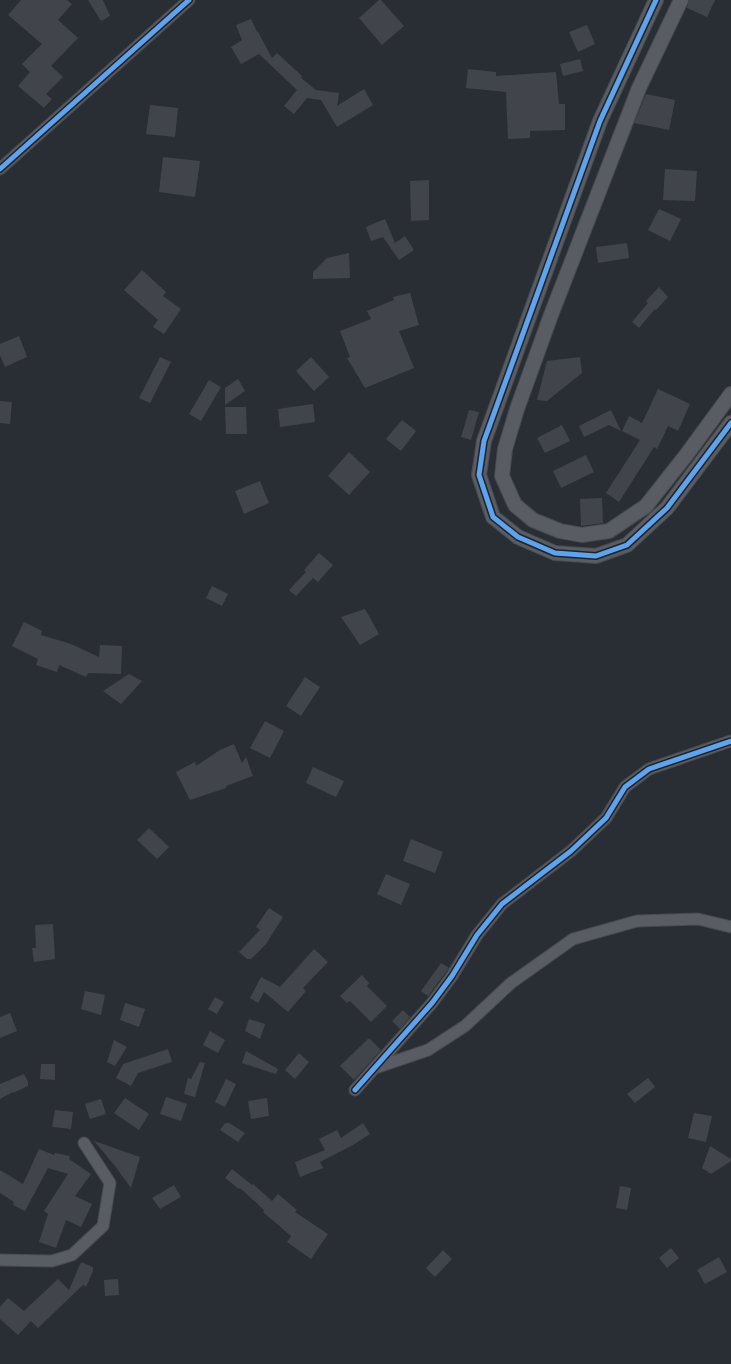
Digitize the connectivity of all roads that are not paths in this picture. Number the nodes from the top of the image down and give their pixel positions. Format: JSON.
{"nodes":[{"id":1,"x":189,"y":0,"type":"edge"},
{"id":2,"x":656,"y":0,"type":"edge"},
{"id":3,"x":681,"y":0,"type":"edge"},
{"id":4,"x":0,"y":169,"type":"edge"},
{"id":5,"x":731,"y":394,"type":"edge"},
{"id":6,"x":731,"y":423,"type":"edge"},
{"id":7,"x":731,"y":741,"type":"edge"},
{"id":8,"x":731,"y":927,"type":"edge"},
{"id":9,"x":377,"y":1067,"type":"junction"},
{"id":10,"x":355,"y":1090,"type":"dead end"},
{"id":11,"x":84,"y":1143,"type":"dead end"},
{"id":12,"x":0,"y":1260,"type":"edge"}],
"edges":[{"from":1,"to":4,"type":"street"},
{"from":2,"to":6,"type":"street"},
{"from":3,"to":5,"type":"street"},
{"from":7,"to":9,"type":"street"},
{"from":8,"to":9,"type":"street"},
{"from":9,"to":10,"type":"street"},
{"from":11,"to":12,"type":"street"}]}
